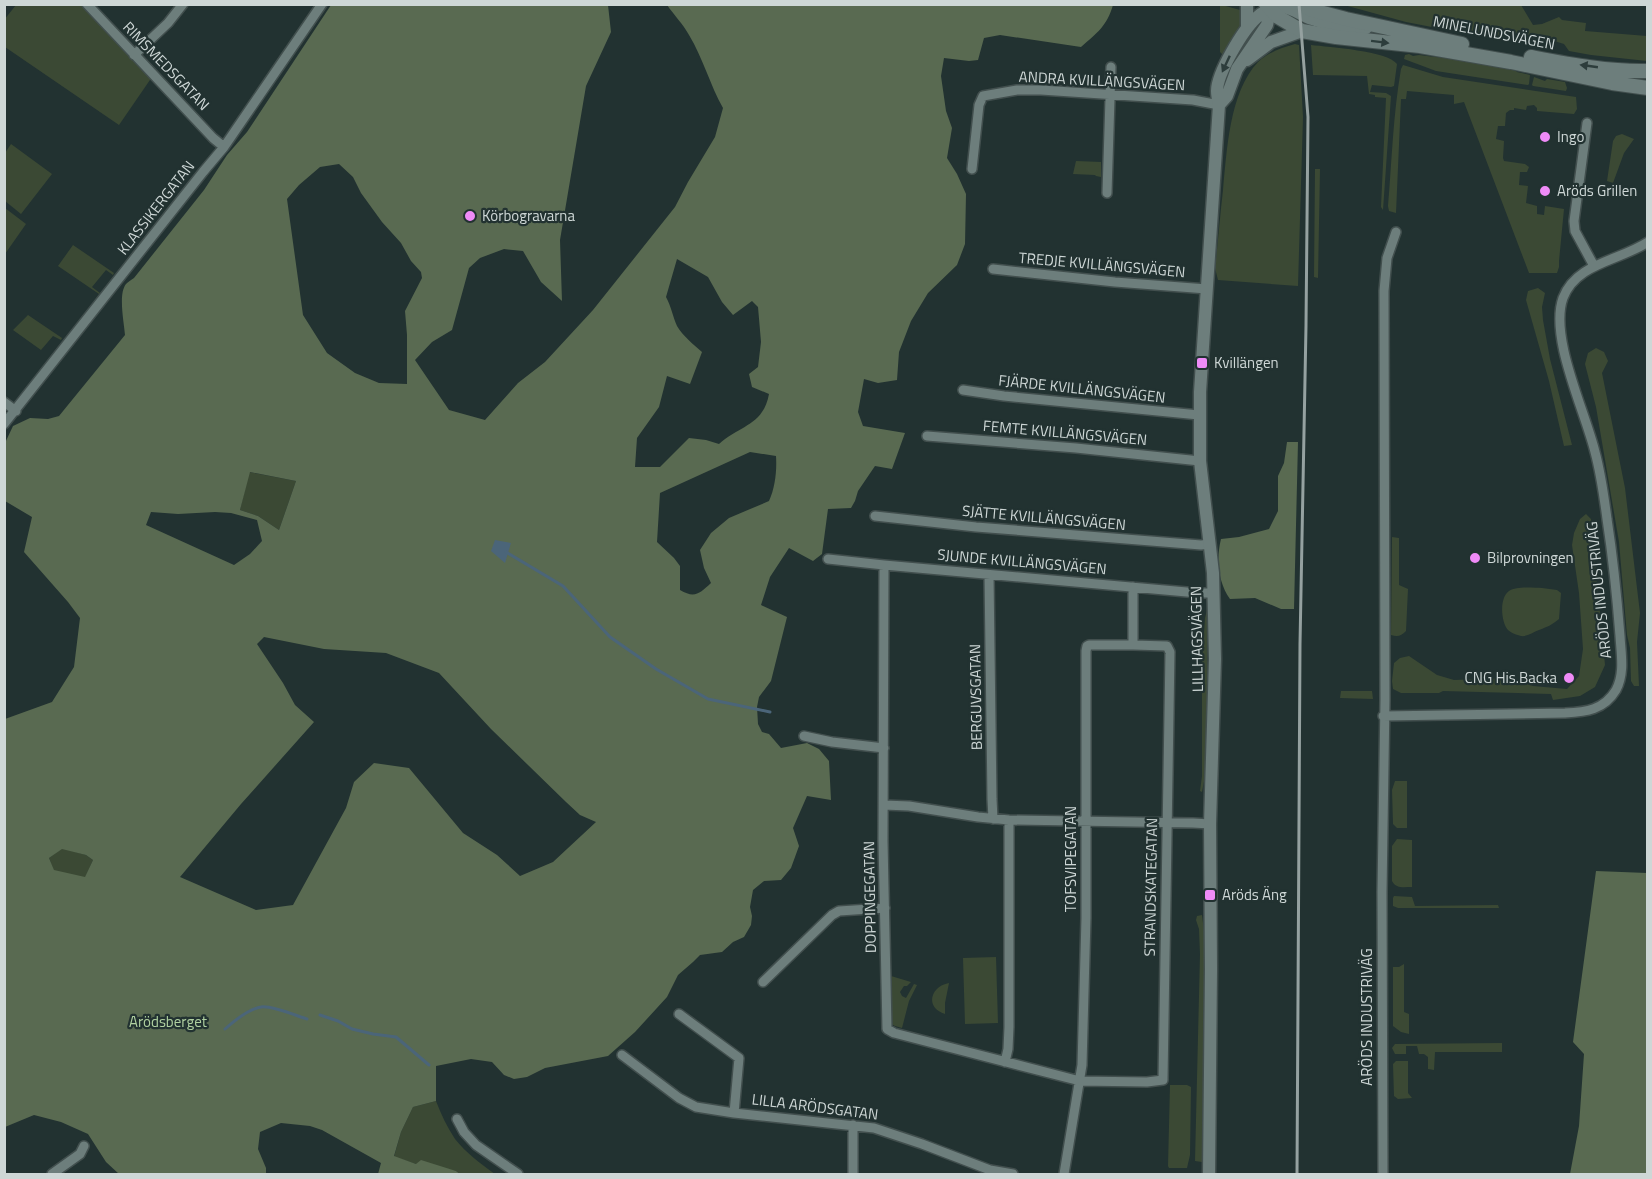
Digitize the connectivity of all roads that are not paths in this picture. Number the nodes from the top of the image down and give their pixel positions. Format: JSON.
{"nodes":[{"id":1,"x":87,"y":4,"type":"edge"},
{"id":2,"x":183,"y":4,"type":"edge"},
{"id":3,"x":322,"y":4,"type":"edge"},
{"id":4,"x":1247,"y":4,"type":"edge"},
{"id":5,"x":1301,"y":4,"type":"edge"},
{"id":6,"x":1270,"y":6,"type":"edge"},
{"id":7,"x":1247,"y":28,"type":"junction"},
{"id":8,"x":1302,"y":31,"type":"junction"},
{"id":9,"x":1406,"y":32,"type":"junction"},
{"id":10,"x":134,"y":55,"type":"junction"},
{"id":11,"x":1111,"y":66,"type":"dead end"},
{"id":12,"x":1238,"y":69,"type":"junction"},
{"id":13,"x":1647,"y":71,"type":"edge"},
{"id":14,"x":1647,"y":88,"type":"edge"},
{"id":15,"x":1111,"y":94,"type":"junction"},
{"id":16,"x":1219,"y":105,"type":"junction"},
{"id":17,"x":1587,"y":123,"type":"dead end"},
{"id":18,"x":224,"y":147,"type":"junction"},
{"id":19,"x":972,"y":169,"type":"dead end"},
{"id":20,"x":1107,"y":193,"type":"dead end"},
{"id":21,"x":1396,"y":232,"type":"dead end"},
{"id":22,"x":1647,"y":242,"type":"edge"},
{"id":23,"x":1594,"y":266,"type":"junction"},
{"id":24,"x":993,"y":270,"type":"dead end"},
{"id":25,"x":1208,"y":289,"type":"junction"},
{"id":26,"x":963,"y":390,"type":"dead end"},
{"id":27,"x":4,"y":402,"type":"edge"},
{"id":28,"x":16,"y":411,"type":"junction"},
{"id":29,"x":1199,"y":415,"type":"junction"},
{"id":30,"x":4,"y":424,"type":"edge"},
{"id":31,"x":927,"y":436,"type":"dead end"},
{"id":32,"x":1200,"y":461,"type":"junction"},
{"id":33,"x":875,"y":516,"type":"dead end"},
{"id":34,"x":1210,"y":544,"type":"junction"},
{"id":35,"x":828,"y":559,"type":"dead end"},
{"id":36,"x":884,"y":565,"type":"junction"},
{"id":37,"x":990,"y":575,"type":"junction"},
{"id":38,"x":1133,"y":587,"type":"junction"},
{"id":39,"x":1214,"y":593,"type":"junction"},
{"id":40,"x":1133,"y":645,"type":"junction"},
{"id":41,"x":1383,"y":716,"type":"junction"},
{"id":42,"x":804,"y":736,"type":"dead end"},
{"id":43,"x":884,"y":748,"type":"junction"},
{"id":44,"x":884,"y":805,"type":"junction"},
{"id":45,"x":993,"y":819,"type":"junction"},
{"id":46,"x":1009,"y":820,"type":"junction"},
{"id":47,"x":1086,"y":821,"type":"junction"},
{"id":48,"x":1167,"y":822,"type":"junction"},
{"id":49,"x":1210,"y":824,"type":"junction"},
{"id":50,"x":885,"y":908,"type":"junction"},
{"id":51,"x":763,"y":982,"type":"dead end"},
{"id":52,"x":679,"y":1014,"type":"dead end"},
{"id":53,"x":622,"y":1055,"type":"dead end"},
{"id":54,"x":1005,"y":1062,"type":"junction"},
{"id":55,"x":1080,"y":1081,"type":"junction"},
{"id":56,"x":734,"y":1113,"type":"junction"},
{"id":57,"x":457,"y":1119,"type":"dead end"},
{"id":58,"x":854,"y":1125,"type":"junction"},
{"id":59,"x":84,"y":1146,"type":"dead end"},
{"id":60,"x":990,"y":1172,"type":"edge"},
{"id":61,"x":52,"y":1174,"type":"edge"},
{"id":62,"x":518,"y":1174,"type":"edge"},
{"id":63,"x":853,"y":1174,"type":"edge"},
{"id":64,"x":1013,"y":1174,"type":"edge"},
{"id":65,"x":1064,"y":1174,"type":"edge"},
{"id":66,"x":1209,"y":1174,"type":"edge"},
{"id":67,"x":1383,"y":1174,"type":"edge"}],
"edges":[{"from":1,"to":10,"type":"street","name":"RIMSMEDSGATAN"},
{"from":2,"to":10,"type":"street"},
{"from":3,"to":18,"type":"street","name":"KLASSIKERGATAN"},
{"from":4,"to":7,"type":"street"},
{"from":5,"to":9,"type":"main road","name":"MINELUNDSVÄGEN"},
{"from":6,"to":7,"type":"street","name":"LILLHAGSVÄGEN"},
{"from":6,"to":8,"type":"main road"},
{"from":6,"to":9,"type":"street"},
{"from":6,"to":12,"type":"street","name":"LILLHAGSVÄGEN"},
{"from":7,"to":16,"type":"street","name":"LILLHAGSVÄGEN","one_way":true},
{"from":8,"to":12,"type":"street","name":"LILLHAGSVÄGEN"},
{"from":8,"to":14,"type":"main road","name":"MINELUNDSVÄGEN","one_way":true},
{"from":13,"to":9,"type":"main road","name":"MINELUNDSVÄGEN","one_way":true},
{"from":10,"to":18,"type":"street","name":"RIMSMEDSGATAN"},
{"from":11,"to":15,"type":"street"},
{"from":12,"to":16,"type":"street","name":"LILLHAGSVÄGEN"},
{"from":15,"to":16,"type":"street","name":"ANDRA KVILLÄNGSVÄGEN"},
{"from":15,"to":19,"type":"street","name":"ANDRA KVILLÄNGSVÄGEN"},
{"from":15,"to":20,"type":"street"},
{"from":16,"to":25,"type":"street","name":"LILLHAGSVÄGEN"},
{"from":17,"to":23,"type":"street"},
{"from":18,"to":28,"type":"street","name":"KLASSIKERGATAN"},
{"from":21,"to":41,"type":"street","name":"ARÖDS INDUSTRIVÄG"},
{"from":22,"to":23,"type":"street","name":"ARÖDS INDUSTRIVÄG"},
{"from":23,"to":41,"type":"street","name":"ARÖDS INDUSTRIVÄG"},
{"from":24,"to":25,"type":"street","name":"TREDJE KVILLÄNGSVÄGEN"},
{"from":25,"to":29,"type":"street","name":"LILLHAGSVÄGEN"},
{"from":26,"to":29,"type":"street","name":"FJÄRDE KVILLÄNGSVÄGEN"},
{"from":27,"to":28,"type":"street"},
{"from":28,"to":30,"type":"street","name":"KLASSIKERGATAN"},
{"from":29,"to":32,"type":"street","name":"LILLHAGSVÄGEN"},
{"from":31,"to":32,"type":"street","name":"FEMTE KVILLÄNGSVÄGEN"},
{"from":32,"to":34,"type":"street","name":"LILLHAGSVÄGEN"},
{"from":33,"to":34,"type":"street","name":"SJÄTTE KVILLÄNGSVÄGEN"},
{"from":34,"to":39,"type":"street","name":"LILLHAGSVÄGEN"},
{"from":35,"to":36,"type":"street","name":"SJUNDE KVILLÄNGSVÄGEN"},
{"from":36,"to":37,"type":"street","name":"SJUNDE KVILLÄNGSVÄGEN"},
{"from":36,"to":43,"type":"street","name":"DOPPINGEGATAN"},
{"from":37,"to":38,"type":"street","name":"SJUNDE KVILLÄNGSVÄGEN"},
{"from":37,"to":45,"type":"street","name":"BERGUVSGATAN"},
{"from":38,"to":39,"type":"street","name":"SJUNDE KVILLÄNGSVÄGEN"},
{"from":38,"to":40,"type":"street"},
{"from":39,"to":49,"type":"street","name":"LILLHAGSVÄGEN"},
{"from":40,"to":47,"type":"street","name":"TOFSVIPEGATAN"},
{"from":40,"to":48,"type":"street","name":"STRANDSKATEGATAN"},
{"from":41,"to":67,"type":"street","name":"ARÖDS INDUSTRIVÄG"},
{"from":42,"to":43,"type":"street"},
{"from":43,"to":44,"type":"street","name":"DOPPINGEGATAN"},
{"from":44,"to":45,"type":"street"},
{"from":44,"to":50,"type":"street","name":"DOPPINGEGATAN"},
{"from":45,"to":46,"type":"street"},
{"from":46,"to":47,"type":"street"},
{"from":46,"to":54,"type":"street"},
{"from":47,"to":48,"type":"street"},
{"from":47,"to":55,"type":"street","name":"TOFSVIPEGATAN"},
{"from":48,"to":49,"type":"street"},
{"from":48,"to":55,"type":"street","name":"STRANDSKATEGATAN"},
{"from":49,"to":66,"type":"street","name":"LILLHAGSVÄGEN"},
{"from":50,"to":51,"type":"street"},
{"from":50,"to":54,"type":"street","name":"DOPPINGEGATAN"},
{"from":52,"to":56,"type":"street"},
{"from":53,"to":56,"type":"street","name":"LILLA ARÖDSGATAN"},
{"from":54,"to":55,"type":"street","name":"DOPPINGEGATAN"},
{"from":55,"to":65,"type":"street","name":"TOFSVIPEGATAN"},
{"from":56,"to":58,"type":"street","name":"LILLA ARÖDSGATAN"},
{"from":57,"to":62,"type":"street"},
{"from":58,"to":60,"type":"street","name":"LILLA ARÖDSGATAN"},
{"from":58,"to":63,"type":"street"},
{"from":59,"to":61,"type":"street"},
{"from":60,"to":64,"type":"street","name":"LILLA ARÖDSGATAN"}]}
